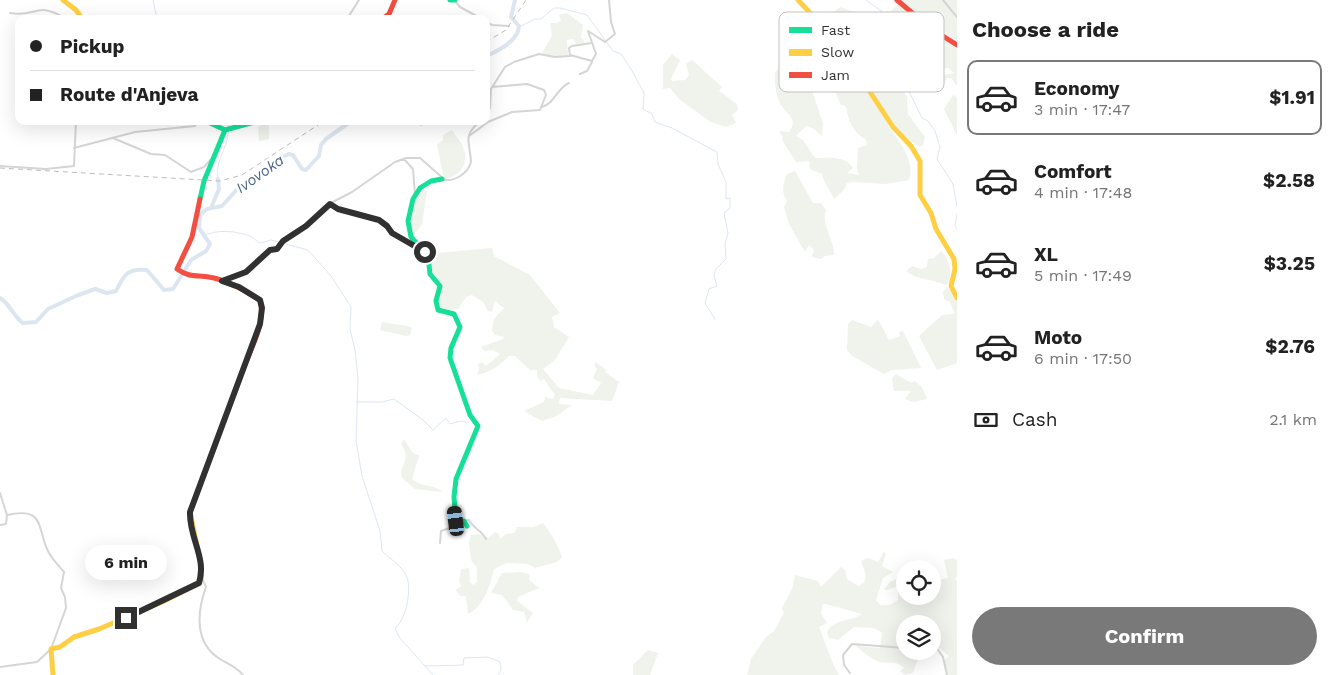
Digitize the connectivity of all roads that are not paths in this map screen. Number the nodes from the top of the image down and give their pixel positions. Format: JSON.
{"nodes":[{"id":1,"x":63,"y":0,"type":"edge"},
{"id":2,"x":360,"y":0,"type":"edge"},
{"id":3,"x":395,"y":0,"type":"edge"},
{"id":4,"x":450,"y":0,"type":"edge"},
{"id":5,"x":455,"y":0,"type":"edge"},
{"id":6,"x":609,"y":0,"type":"edge"},
{"id":7,"x":798,"y":0,"type":"edge"},
{"id":8,"x":897,"y":0,"type":"edge"},
{"id":9,"x":943,"y":0,"type":"edge"},
{"id":10,"x":40,"y":5,"type":"dead end"},
{"id":11,"x":50,"y":6,"type":"dead end"},
{"id":12,"x":809,"y":12,"type":"edge"},
{"id":13,"x":911,"y":12,"type":"edge"},
{"id":14,"x":10,"y":13,"type":"dead end"},
{"id":15,"x":61,"y":15,"type":"edge"},
{"id":16,"x":79,"y":15,"type":"edge"},
{"id":17,"x":350,"y":15,"type":"edge"},
{"id":18,"x":388,"y":15,"type":"edge"},
{"id":19,"x":475,"y":15,"type":"edge"},
{"id":20,"x":957,"y":18,"type":"edge"},
{"id":21,"x":490,"y":24,"type":"edge"},
{"id":22,"x":508,"y":26,"type":"dead end"},
{"id":23,"x":944,"y":37,"type":"edge"},
{"id":24,"x":591,"y":43,"type":"junction"},
{"id":25,"x":957,"y":45,"type":"edge"},
{"id":26,"x":570,"y":55,"type":"junction"},
{"id":27,"x":594,"y":60,"type":"junction"},
{"id":28,"x":580,"y":74,"type":"dead end"},
{"id":29,"x":569,"y":83,"type":"dead end"},
{"id":30,"x":492,"y":87,"type":"junction"},
{"id":31,"x":870,"y":92,"type":"edge"},
{"id":32,"x":542,"y":107,"type":"junction"},
{"id":33,"x":490,"y":108,"type":"edge"},
{"id":34,"x":490,"y":121,"type":"edge"},
{"id":35,"x":76,"y":125,"type":"edge"},
{"id":36,"x":196,"y":125,"type":"edge"},
{"id":37,"x":216,"y":125,"type":"edge"},
{"id":38,"x":242,"y":125,"type":"edge"},
{"id":39,"x":476,"y":125,"type":"edge"},
{"id":40,"x":484,"y":125,"type":"edge"},
{"id":41,"x":226,"y":129,"type":"junction"},
{"id":42,"x":113,"y":138,"type":"junction"},
{"id":43,"x":468,"y":138,"type":"junction"},
{"id":44,"x":74,"y":148,"type":"junction"},
{"id":45,"x":217,"y":150,"type":"junction"},
{"id":46,"x":403,"y":159,"type":"junction"},
{"id":47,"x":0,"y":166,"type":"edge"},
{"id":48,"x":442,"y":179,"type":"junction"},
{"id":49,"x":416,"y":195,"type":"junction"},
{"id":50,"x":330,"y":204,"type":"junction"},
{"id":51,"x":424,"y":251,"type":"junction"},
{"id":52,"x":222,"y":281,"type":"junction"},
{"id":53,"x":957,"y":298,"type":"edge"},
{"id":54,"x":0,"y":492,"type":"edge"},
{"id":55,"x":7,"y":515,"type":"junction"},
{"id":56,"x":456,"y":521,"type":"junction"},
{"id":57,"x":466,"y":523,"type":"joint"},
{"id":58,"x":0,"y":525,"type":"edge"},
{"id":59,"x":486,"y":539,"type":"dead end"},
{"id":60,"x":440,"y":543,"type":"dead end"},
{"id":61,"x":201,"y":576,"type":"junction"},
{"id":62,"x":896,"y":647,"type":"edge"},
{"id":63,"x":51,"y":649,"type":"junction"},
{"id":64,"x":941,"y":654,"type":"edge"},
{"id":65,"x":0,"y":667,"type":"edge"},
{"id":66,"x":850,"y":673,"type":"dead end"},
{"id":67,"x":52,"y":675,"type":"edge"},
{"id":68,"x":243,"y":675,"type":"edge"},
{"id":69,"x":947,"y":675,"type":"edge"}],
"edges":[{"from":1,"to":16,"type":"street"},
{"from":2,"to":17,"type":"street"},
{"from":3,"to":18,"type":"street"},
{"from":4,"to":5,"type":"street"},
{"from":5,"to":19,"type":"street"},
{"from":6,"to":24,"type":"street"},
{"from":7,"to":12,"type":"street"},
{"from":8,"to":13,"type":"street"},
{"from":9,"to":20,"type":"street"},
{"from":10,"to":14,"type":"street"},
{"from":11,"to":15,"type":"street"},
{"from":21,"to":22,"type":"street"},
{"from":23,"to":25,"type":"street"},
{"from":24,"to":26,"type":"street"},
{"from":24,"to":27,"type":"street"},
{"from":26,"to":27,"type":"street"},
{"from":26,"to":30,"type":"street"},
{"from":27,"to":28,"type":"street"},
{"from":29,"to":32,"type":"street"},
{"from":30,"to":32,"type":"street"},
{"from":30,"to":33,"type":"street"},
{"from":31,"to":53,"type":"street"},
{"from":32,"to":34,"type":"street"},
{"from":35,"to":44,"type":"street"},
{"from":36,"to":42,"type":"street"},
{"from":37,"to":41,"type":"street"},
{"from":38,"to":41,"type":"street"},
{"from":39,"to":43,"type":"street"},
{"from":40,"to":43,"type":"street"},
{"from":41,"to":45,"type":"street"},
{"from":42,"to":44,"type":"street"},
{"from":42,"to":45,"type":"street"},
{"from":43,"to":48,"type":"street"},
{"from":44,"to":47,"type":"street"},
{"from":45,"to":52,"type":"street"},
{"from":46,"to":48,"type":"street"},
{"from":46,"to":49,"type":"street"},
{"from":46,"to":50,"type":"street"},
{"from":48,"to":49,"type":"street"},
{"from":49,"to":51,"type":"street"},
{"from":50,"to":51,"type":"street"},
{"from":50,"to":52,"type":"street"},
{"from":51,"to":56,"type":"street"},
{"from":52,"to":61,"type":"street"},
{"from":54,"to":55,"type":"street"},
{"from":55,"to":58,"type":"street"},
{"from":55,"to":63,"type":"street"},
{"from":56,"to":57,"type":"street"},
{"from":56,"to":60,"type":"street"},
{"from":57,"to":59,"type":"street"},
{"from":61,"to":63,"type":"street"},
{"from":61,"to":68,"type":"street"},
{"from":62,"to":66,"type":"street"},
{"from":63,"to":65,"type":"street"},
{"from":63,"to":67,"type":"street"},
{"from":64,"to":69,"type":"street"}]}
